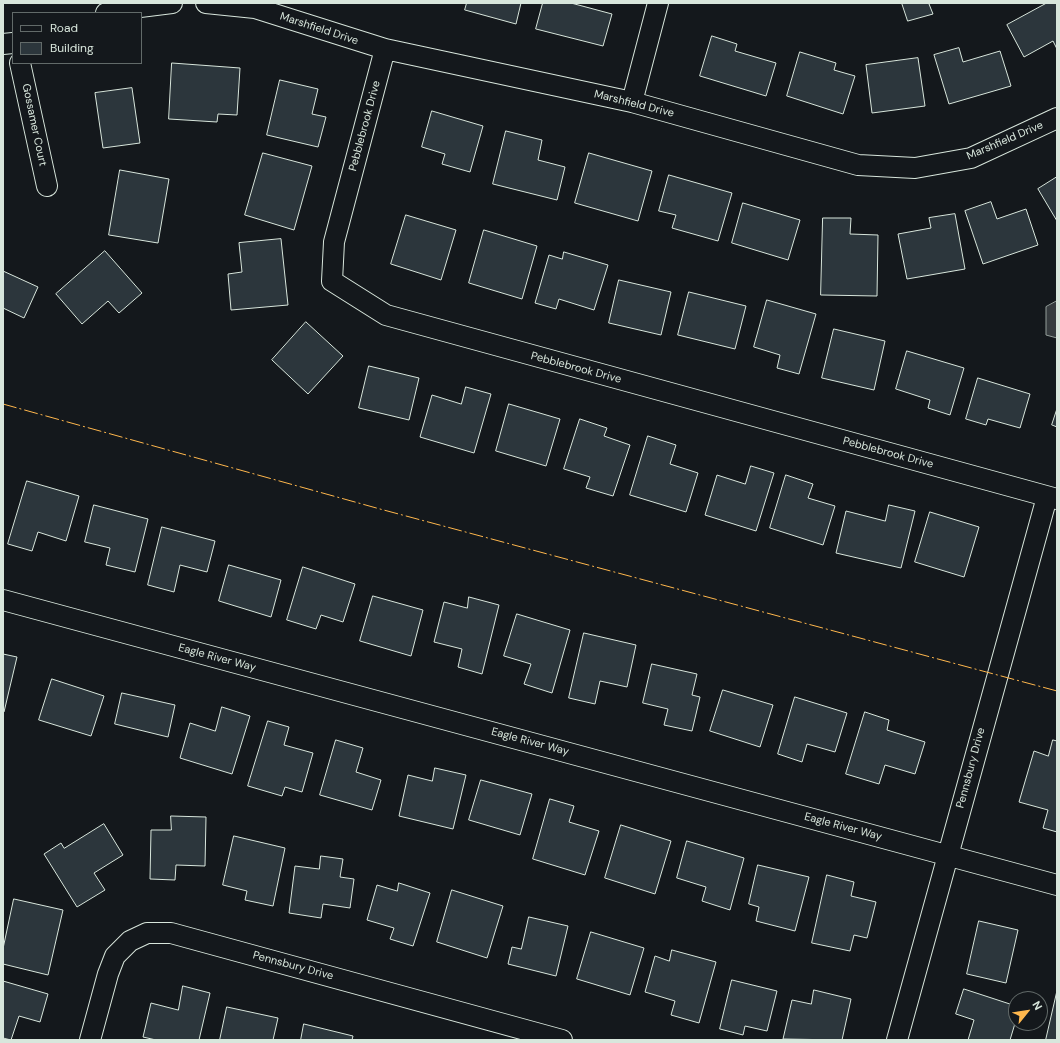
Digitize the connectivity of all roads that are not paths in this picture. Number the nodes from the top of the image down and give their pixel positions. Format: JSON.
{"nodes":[{"id":1,"x":172,"y":3,"type":"edge"},
{"id":2,"x":206,"y":3,"type":"edge"},
{"id":3,"x":658,"y":3,"type":"edge"},
{"id":4,"x":109,"y":12,"type":"edge"},
{"id":5,"x":385,"y":50,"type":"junction"},
{"id":6,"x":20,"y":64,"type":"edge"},
{"id":7,"x":632,"y":102,"type":"junction"},
{"id":8,"x":1057,"y":118,"type":"edge"},
{"id":9,"x":47,"y":186,"type":"dead end"},
{"id":10,"x":1052,"y":498,"type":"edge"},
{"id":11,"x":3,"y":600,"type":"edge"},
{"id":12,"x":947,"y":855,"type":"junction"},
{"id":13,"x":1057,"y":885,"type":"edge"},
{"id":14,"x":90,"y":1040,"type":"edge"},
{"id":15,"x":562,"y":1040,"type":"edge"},
{"id":16,"x":897,"y":1040,"type":"edge"}],
"edges":[{"from":1,"to":4,"type":"street"},
{"from":2,"to":5,"type":"street","name":"Marshfield Drive"},
{"from":3,"to":7,"type":"street"},
{"from":5,"to":7,"type":"street","name":"Marshfield Drive"},
{"from":5,"to":10,"type":"street","name":"Pebblebrook Drive"},
{"from":6,"to":9,"type":"street","name":"Gossamer Court"},
{"from":7,"to":8,"type":"street","name":"Marshfield Drive"},
{"from":10,"to":12,"type":"street","name":"Pennsbury Drive"},
{"from":11,"to":12,"type":"street","name":"Eagle River Way"},
{"from":12,"to":13,"type":"street","name":"Eagle River Way"},
{"from":12,"to":16,"type":"street","name":"Pennsbury Drive"},
{"from":14,"to":15,"type":"street","name":"Pennsbury Drive"}]}
